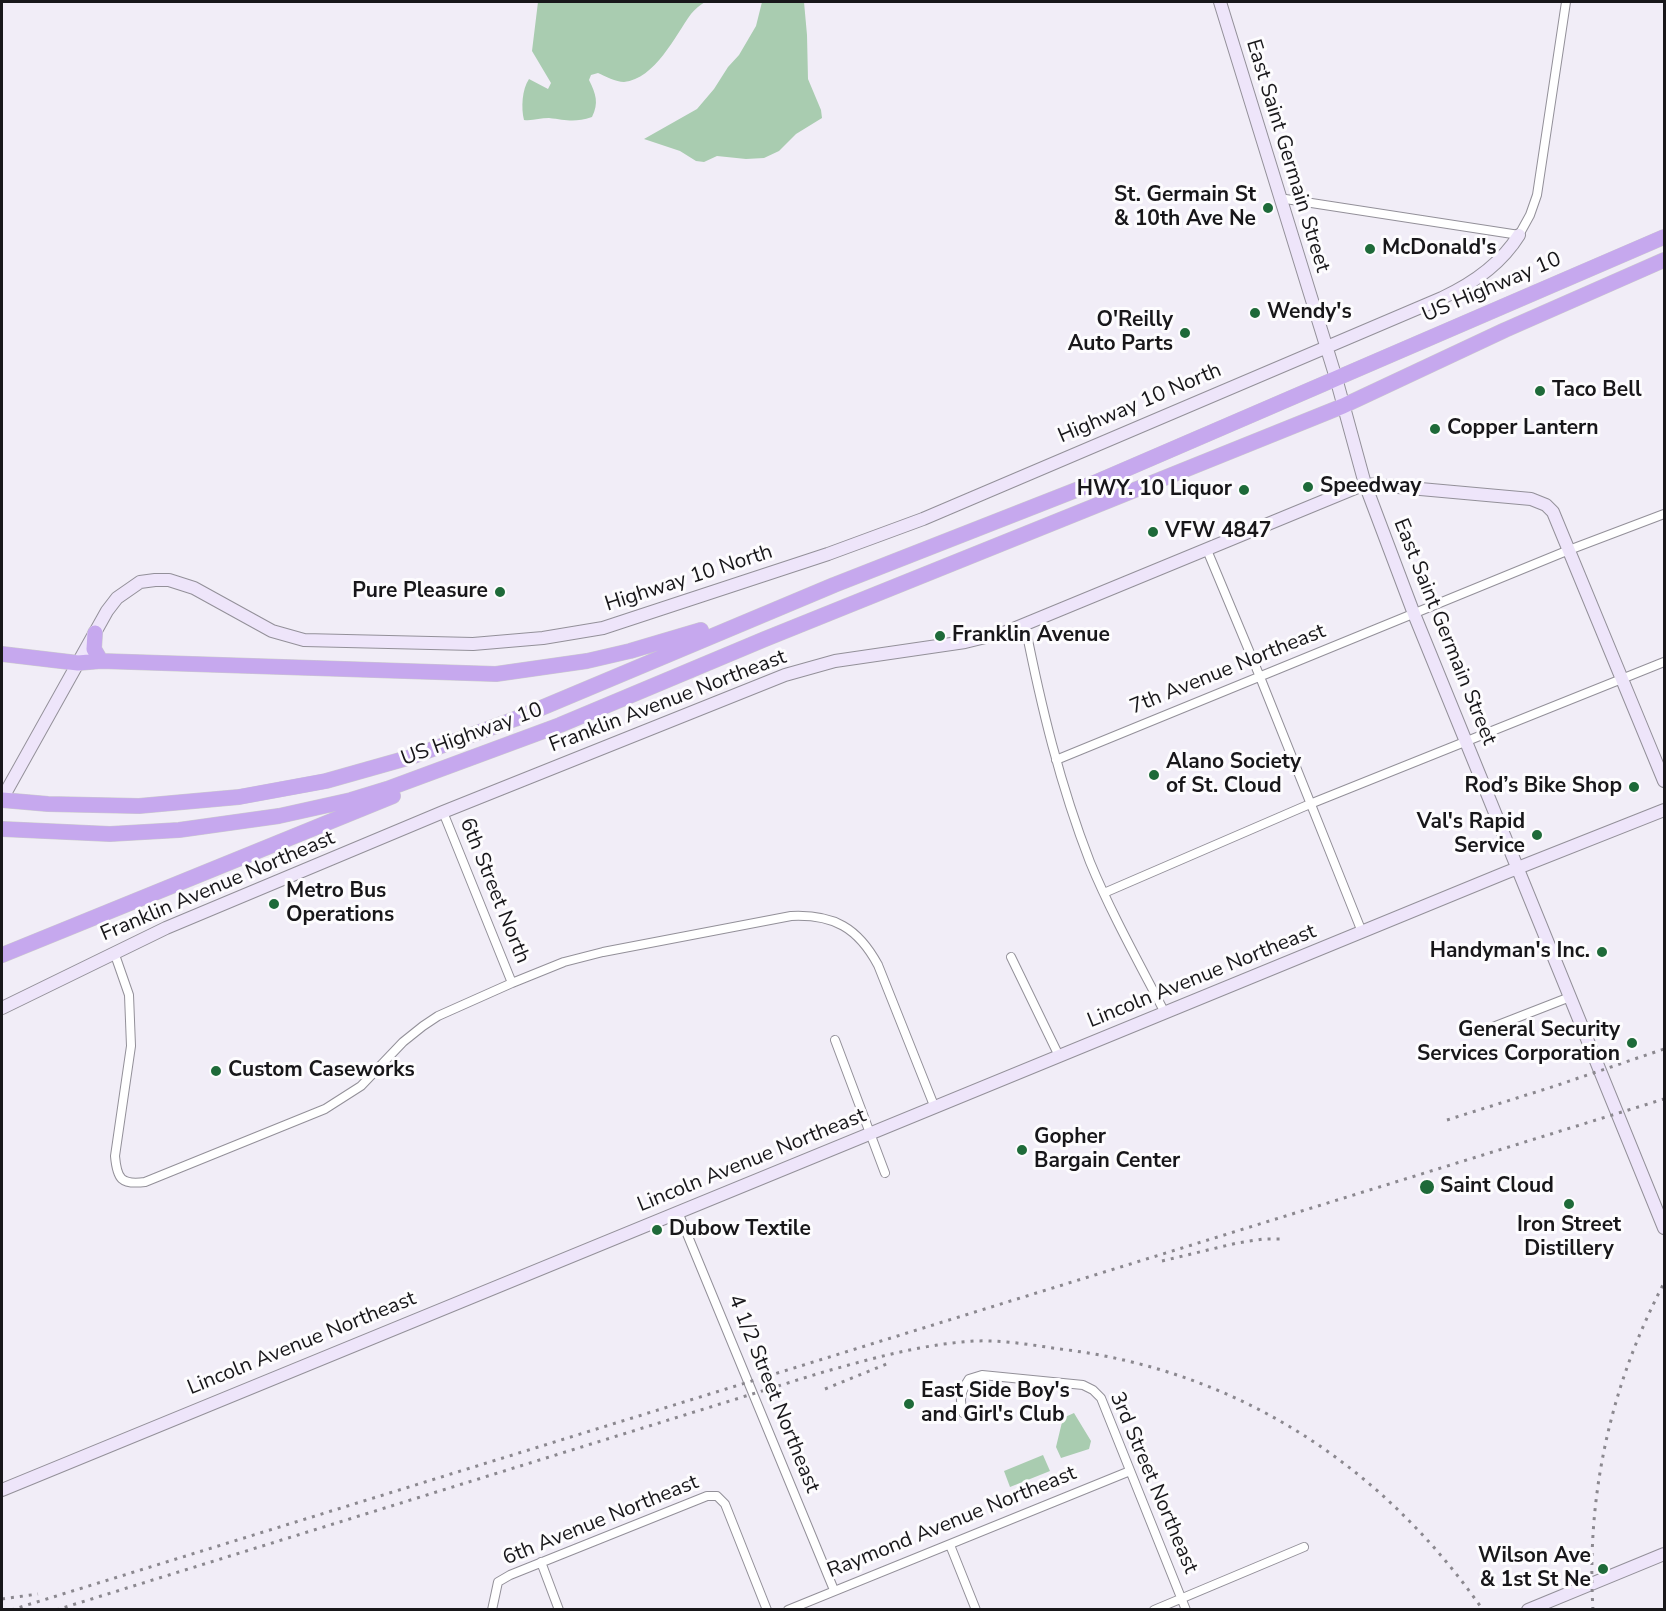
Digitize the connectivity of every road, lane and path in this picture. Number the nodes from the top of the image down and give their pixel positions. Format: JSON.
{"nodes":[{"id":1,"x":1220,"y":2,"type":"edge"},
{"id":2,"x":1566,"y":2,"type":"edge"},
{"id":3,"x":1279,"y":198,"type":"junction"},
{"id":4,"x":1519,"y":235,"type":"junction"},
{"id":5,"x":1665,"y":237,"type":"edge"},
{"id":6,"x":1665,"y":260,"type":"edge"},
{"id":7,"x":1326,"y":346,"type":"junction"},
{"id":8,"x":1336,"y":378,"type":"junction"},
{"id":9,"x":1343,"y":406,"type":"junction"},
{"id":10,"x":1365,"y":484,"type":"junction"},
{"id":11,"x":1665,"y":514,"type":"edge"},
{"id":12,"x":1207,"y":550,"type":"junction"},
{"id":13,"x":1569,"y":550,"type":"junction"},
{"id":14,"x":834,"y":585,"type":"junction"},
{"id":15,"x":1414,"y":614,"type":"junction"},
{"id":16,"x":1025,"y":625,"type":"junction"},
{"id":17,"x":95,"y":633,"type":"junction"},
{"id":18,"x":2,"y":654,"type":"edge"},
{"id":19,"x":101,"y":661,"type":"junction"},
{"id":20,"x":1665,"y":662,"type":"edge"},
{"id":21,"x":78,"y":663,"type":"junction"},
{"id":22,"x":1260,"y":677,"type":"junction"},
{"id":23,"x":1621,"y":678,"type":"junction"},
{"id":24,"x":1467,"y":742,"type":"junction"},
{"id":25,"x":496,"y":750,"type":"junction"},
{"id":26,"x":1056,"y":760,"type":"junction"},
{"id":27,"x":1665,"y":781,"type":"edge"},
{"id":28,"x":2,"y":799,"type":"edge"},
{"id":29,"x":1310,"y":804,"type":"junction"},
{"id":30,"x":1665,"y":810,"type":"edge"},
{"id":31,"x":443,"y":812,"type":"junction"},
{"id":32,"x":2,"y":829,"type":"edge"},
{"id":33,"x":1518,"y":868,"type":"junction"},
{"id":34,"x":1104,"y":893,"type":"junction"},
{"id":35,"x":1362,"y":932,"type":"junction"},
{"id":36,"x":114,"y":952,"type":"junction"},
{"id":37,"x":2,"y":955,"type":"edge"},
{"id":38,"x":1011,"y":957,"type":"dead end"},
{"id":39,"x":512,"y":983,"type":"junction"},
{"id":40,"x":1570,"y":997,"type":"junction"},
{"id":41,"x":2,"y":1008,"type":"edge"},
{"id":42,"x":1165,"y":1012,"type":"junction"},
{"id":43,"x":1493,"y":1027,"type":"dead end"},
{"id":44,"x":835,"y":1040,"type":"dead end"},
{"id":45,"x":1059,"y":1056,"type":"junction"},
{"id":46,"x":935,"y":1108,"type":"junction"},
{"id":47,"x":870,"y":1134,"type":"junction"},
{"id":48,"x":885,"y":1173,"type":"dead end"},
{"id":49,"x":678,"y":1212,"type":"junction"},
{"id":50,"x":1665,"y":1228,"type":"edge"},
{"id":51,"x":963,"y":1413,"type":"dead end"},
{"id":52,"x":1130,"y":1471,"type":"junction"},
{"id":53,"x":2,"y":1490,"type":"edge"},
{"id":54,"x":950,"y":1545,"type":"junction"},
{"id":55,"x":1304,"y":1547,"type":"dead end"},
{"id":56,"x":1665,"y":1554,"type":"edge"},
{"id":57,"x":541,"y":1562,"type":"junction"},
{"id":58,"x":834,"y":1590,"type":"junction"},
{"id":59,"x":1181,"y":1598,"type":"junction"},
{"id":60,"x":492,"y":1610,"type":"edge"},
{"id":61,"x":559,"y":1610,"type":"edge"},
{"id":62,"x":767,"y":1610,"type":"edge"},
{"id":63,"x":788,"y":1610,"type":"edge"},
{"id":64,"x":976,"y":1610,"type":"edge"},
{"id":65,"x":1154,"y":1610,"type":"edge"},
{"id":66,"x":1186,"y":1610,"type":"edge"},
{"id":67,"x":1528,"y":1610,"type":"edge"}],
"edges":[{"from":1,"to":3,"type":"street","name":"East Saint Germain Street"},
{"from":2,"to":4,"type":"street"},
{"from":3,"to":4,"type":"street"},
{"from":3,"to":7,"type":"street","name":"East Saint Germain Street"},
{"from":4,"to":7,"type":"street","name":"Highway 10 North"},
{"from":5,"to":8,"type":"highway","name":"US Highway 10"},
{"from":6,"to":9,"type":"highway","name":"US Highway 10"},
{"from":7,"to":8,"type":"street","name":"East Saint Germain Street"},
{"from":7,"to":17,"type":"street","name":"Highway 10 North"},
{"from":8,"to":9,"type":"street","name":"East Saint Germain Street"},
{"from":8,"to":14,"type":"highway","name":"US Highway 10"},
{"from":9,"to":10,"type":"street","name":"East Saint Germain Street"},
{"from":9,"to":25,"type":"highway","name":"US Highway 10"},
{"from":10,"to":12,"type":"street","name":"Franklin Avenue Northeast"},
{"from":10,"to":13,"type":"street"},
{"from":10,"to":15,"type":"street","name":"East Saint Germain Street"},
{"from":11,"to":13,"type":"street","name":"7th Avenue Northeast"},
{"from":12,"to":16,"type":"street","name":"Franklin Avenue Northeast"},
{"from":12,"to":22,"type":"street"},
{"from":13,"to":15,"type":"street","name":"7th Avenue Northeast"},
{"from":13,"to":23,"type":"street"},
{"from":14,"to":19,"type":"highway"},
{"from":14,"to":28,"type":"highway"},
{"from":15,"to":22,"type":"street","name":"7th Avenue Northeast"},
{"from":15,"to":24,"type":"street","name":"East Saint Germain Street"},
{"from":16,"to":26,"type":"street"},
{"from":16,"to":31,"type":"street","name":"Franklin Avenue Northeast"},
{"from":17,"to":19,"type":"highway"},
{"from":17,"to":21,"type":"street","name":"Highway 10 North"},
{"from":18,"to":21,"type":"highway"},
{"from":19,"to":21,"type":"highway"},
{"from":20,"to":23,"type":"street"},
{"from":21,"to":28,"type":"street","name":"Highway 10 North"},
{"from":22,"to":26,"type":"street","name":"7th Avenue Northeast"},
{"from":22,"to":29,"type":"street"},
{"from":23,"to":24,"type":"street"},
{"from":23,"to":27,"type":"street"},
{"from":24,"to":29,"type":"street"},
{"from":24,"to":33,"type":"street","name":"East Saint Germain Street"},
{"from":25,"to":32,"type":"highway","name":"US Highway 10"},
{"from":25,"to":37,"type":"highway"},
{"from":26,"to":34,"type":"street"},
{"from":29,"to":34,"type":"street"},
{"from":29,"to":35,"type":"street"},
{"from":30,"to":33,"type":"street","name":"Lincoln Avenue Northeast"},
{"from":31,"to":36,"type":"street","name":"Franklin Avenue Northeast"},
{"from":31,"to":39,"type":"street","name":"6th Street North"},
{"from":33,"to":35,"type":"street","name":"Lincoln Avenue Northeast"},
{"from":33,"to":40,"type":"street","name":"East Saint Germain Street"},
{"from":34,"to":42,"type":"street"},
{"from":35,"to":42,"type":"street","name":"Lincoln Avenue Northeast"},
{"from":36,"to":39,"type":"street"},
{"from":36,"to":41,"type":"street","name":"Franklin Avenue Northeast"},
{"from":38,"to":45,"type":"street"},
{"from":39,"to":46,"type":"street"},
{"from":40,"to":43,"type":"street"},
{"from":40,"to":50,"type":"street","name":"East Saint Germain Street"},
{"from":42,"to":45,"type":"street","name":"Lincoln Avenue Northeast"},
{"from":44,"to":47,"type":"street"},
{"from":45,"to":46,"type":"street","name":"Lincoln Avenue Northeast"},
{"from":46,"to":47,"type":"street","name":"Lincoln Avenue Northeast"},
{"from":47,"to":48,"type":"street"},
{"from":47,"to":49,"type":"street","name":"Lincoln Avenue Northeast"},
{"from":49,"to":53,"type":"street","name":"Lincoln Avenue Northeast"},
{"from":49,"to":58,"type":"street","name":"4 1/2 Street Northeast"},
{"from":51,"to":52,"type":"street","name":"3rd Street Northeast"},
{"from":52,"to":54,"type":"street","name":"Raymond Avenue Northeast"},
{"from":52,"to":59,"type":"street","name":"3rd Street Northeast"},
{"from":54,"to":58,"type":"street","name":"Raymond Avenue Northeast"},
{"from":54,"to":64,"type":"street"},
{"from":55,"to":59,"type":"street"},
{"from":56,"to":67,"type":"street"},
{"from":57,"to":60,"type":"street","name":"6th Avenue Northeast"},
{"from":57,"to":61,"type":"street"},
{"from":57,"to":62,"type":"street","name":"6th Avenue Northeast"},
{"from":58,"to":63,"type":"street","name":"Raymond Avenue Northeast"},
{"from":59,"to":65,"type":"street"},
{"from":59,"to":66,"type":"street","name":"3rd Street Northeast"}]}
